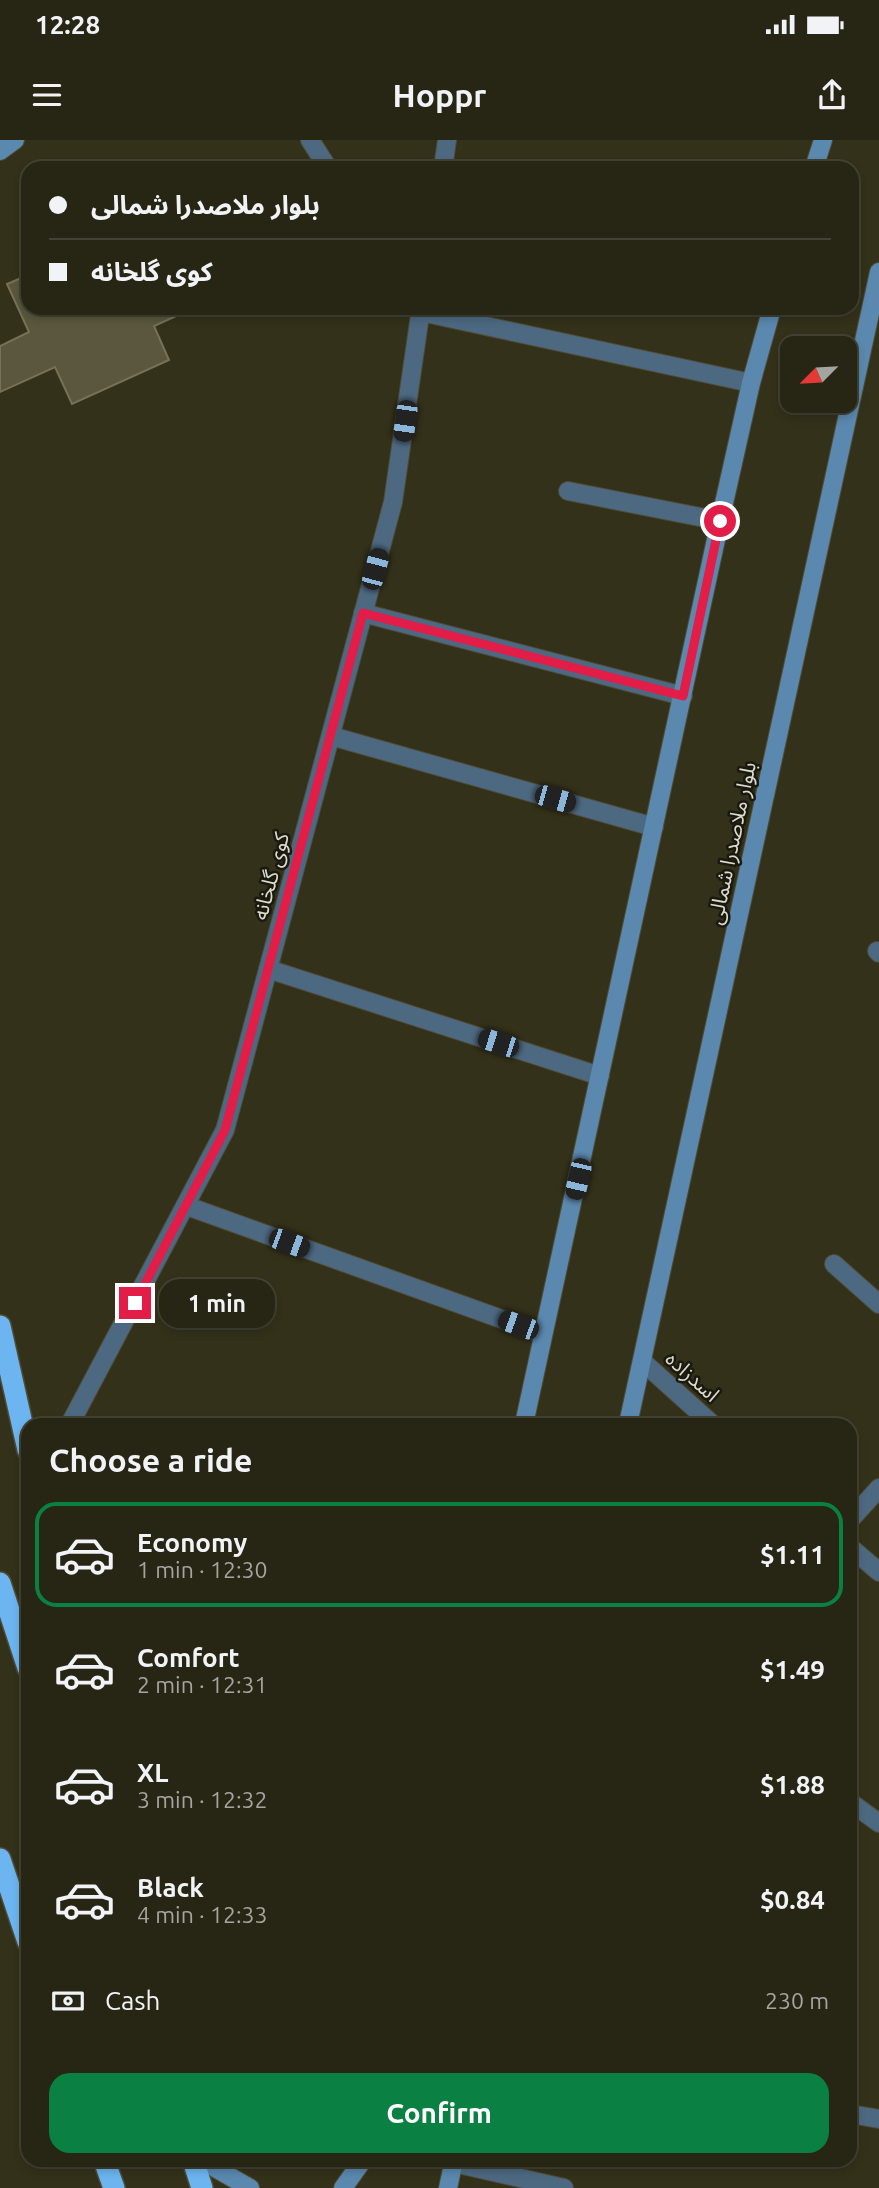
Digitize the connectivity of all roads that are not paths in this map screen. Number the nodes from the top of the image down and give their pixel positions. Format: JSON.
{"nodes":[{"id":1,"x":15,"y":140,"type":"edge"},
{"id":2,"x":310,"y":140,"type":"edge"},
{"id":3,"x":447,"y":140,"type":"edge"},
{"id":4,"x":823,"y":140,"type":"edge"},
{"id":5,"x":0,"y":151,"type":"edge"},
{"id":6,"x":324,"y":161,"type":"edge"},
{"id":7,"x":444,"y":161,"type":"edge"},
{"id":8,"x":816,"y":161,"type":"edge"},
{"id":9,"x":879,"y":272,"type":"edge"},
{"id":10,"x":419,"y":315,"type":"edge"},
{"id":11,"x":447,"y":315,"type":"edge"},
{"id":12,"x":770,"y":315,"type":"edge"},
{"id":13,"x":751,"y":383,"type":"junction"},
{"id":14,"x":568,"y":491,"type":"dead end"},
{"id":15,"x":720,"y":521,"type":"junction"},
{"id":16,"x":363,"y":613,"type":"junction"},
{"id":17,"x":683,"y":696,"type":"junction"},
{"id":18,"x":331,"y":736,"type":"junction"},
{"id":19,"x":654,"y":827,"type":"junction"},
{"id":20,"x":268,"y":969,"type":"junction"},
{"id":21,"x":600,"y":1076,"type":"junction"},
{"id":22,"x":187,"y":1206,"type":"junction"},
{"id":23,"x":834,"y":1264,"type":"dead end"},
{"id":24,"x":879,"y":1304,"type":"edge"},
{"id":25,"x":0,"y":1326,"type":"edge"},
{"id":26,"x":543,"y":1334,"type":"junction"},
{"id":27,"x":643,"y":1362,"type":"junction"},
{"id":28,"x":74,"y":1418,"type":"edge"},
{"id":29,"x":525,"y":1418,"type":"edge"},
{"id":30,"x":629,"y":1418,"type":"edge"},
{"id":31,"x":705,"y":1418,"type":"edge"},
{"id":32,"x":21,"y":1419,"type":"edge"},
{"id":33,"x":879,"y":1488,"type":"edge"},
{"id":34,"x":857,"y":1512,"type":"edge"},
{"id":35,"x":857,"y":1553,"type":"edge"},
{"id":36,"x":879,"y":1572,"type":"edge"},
{"id":37,"x":0,"y":1583,"type":"edge"},
{"id":38,"x":21,"y":1647,"type":"edge"},
{"id":39,"x":857,"y":1807,"type":"edge"},
{"id":40,"x":879,"y":1823,"type":"edge"},
{"id":41,"x":0,"y":1859,"type":"edge"},
{"id":42,"x":21,"y":1921,"type":"edge"},
{"id":43,"x":857,"y":2115,"type":"edge"},
{"id":44,"x":879,"y":2119,"type":"edge"},
{"id":45,"x":106,"y":2167,"type":"edge"},
{"id":46,"x":195,"y":2167,"type":"edge"},
{"id":47,"x":213,"y":2167,"type":"edge"},
{"id":48,"x":358,"y":2167,"type":"edge"},
{"id":49,"x":453,"y":2167,"type":"edge"},
{"id":50,"x":478,"y":2167,"type":"edge"},
{"id":51,"x":114,"y":2188,"type":"edge"},
{"id":52,"x":202,"y":2188,"type":"edge"},
{"id":53,"x":250,"y":2188,"type":"edge"},
{"id":54,"x":343,"y":2188,"type":"edge"},
{"id":55,"x":448,"y":2188,"type":"edge"},
{"id":56,"x":564,"y":2188,"type":"edge"}],
"edges":[{"from":1,"to":5,"type":"main road"},
{"from":2,"to":6,"type":"street"},
{"from":3,"to":7,"type":"street"},
{"from":4,"to":8,"type":"main road"},
{"from":9,"to":27,"type":"main road","name":"بلوار ملاصدرا شمالی"},
{"from":10,"to":16,"type":"street","name":"کوی گلخانه"},
{"from":11,"to":13,"type":"street"},
{"from":12,"to":13,"type":"main road"},
{"from":13,"to":15,"type":"main road"},
{"from":14,"to":15,"type":"street"},
{"from":15,"to":17,"type":"main road"},
{"from":16,"to":17,"type":"street"},
{"from":16,"to":18,"type":"street","name":"کوی گلخانه"},
{"from":17,"to":19,"type":"main road"},
{"from":18,"to":19,"type":"street"},
{"from":18,"to":20,"type":"street","name":"کوی گلخانه"},
{"from":19,"to":21,"type":"main road"},
{"from":20,"to":21,"type":"street"},
{"from":20,"to":22,"type":"street","name":"کوی گلخانه"},
{"from":21,"to":26,"type":"main road"},
{"from":22,"to":26,"type":"street"},
{"from":22,"to":28,"type":"street","name":"کوی گلخانه"},
{"from":23,"to":24,"type":"street"},
{"from":25,"to":32,"type":"highway"},
{"from":26,"to":29,"type":"main road"},
{"from":27,"to":30,"type":"main road","name":"بلوار ملاصدرا شمالی"},
{"from":27,"to":31,"type":"street","name":"اسدزاده"},
{"from":33,"to":34,"type":"street"},
{"from":35,"to":36,"type":"street"},
{"from":37,"to":38,"type":"highway"},
{"from":39,"to":40,"type":"street"},
{"from":41,"to":42,"type":"highway"},
{"from":43,"to":44,"type":"street"},
{"from":45,"to":51,"type":"highway"},
{"from":46,"to":52,"type":"highway"},
{"from":47,"to":53,"type":"main road"},
{"from":48,"to":54,"type":"main road"},
{"from":49,"to":55,"type":"main road"},
{"from":50,"to":56,"type":"street"}]}
